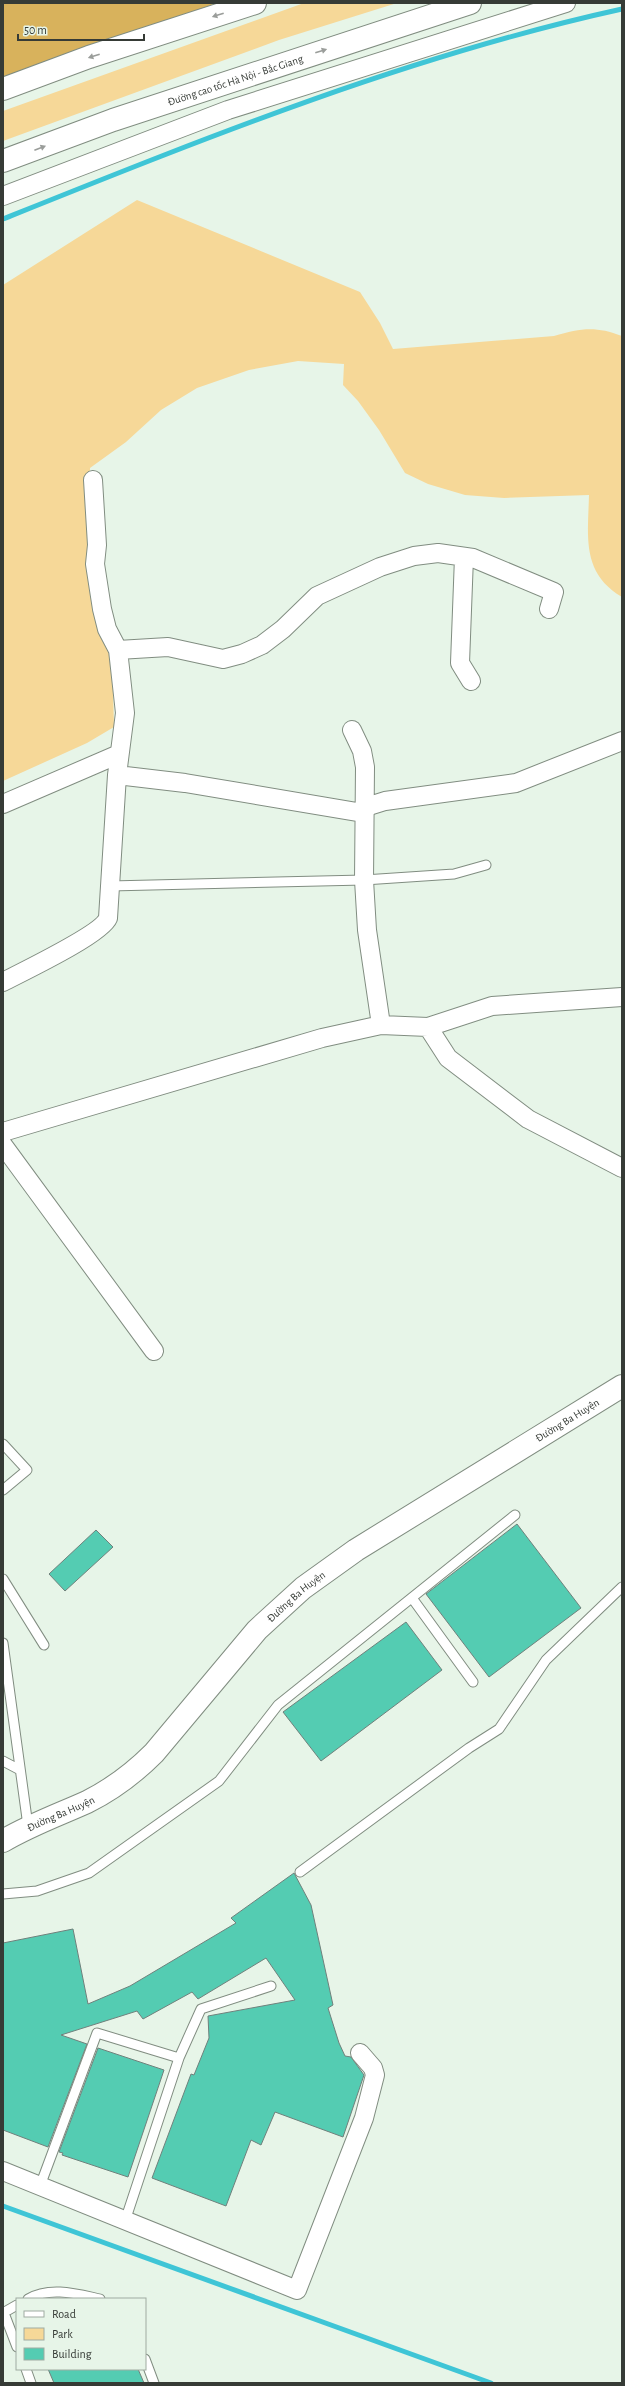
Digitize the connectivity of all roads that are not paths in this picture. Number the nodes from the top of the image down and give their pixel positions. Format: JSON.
{"nodes":[{"id":1,"x":255,"y":3,"type":"edge"},
{"id":2,"x":470,"y":3,"type":"edge"},
{"id":3,"x":566,"y":3,"type":"edge"},
{"id":4,"x":3,"y":90,"type":"edge"},
{"id":5,"x":3,"y":161,"type":"edge"},
{"id":6,"x":3,"y":196,"type":"edge"},
{"id":7,"x":93,"y":480,"type":"dead end"},
{"id":8,"x":464,"y":557,"type":"junction"},
{"id":9,"x":549,"y":609,"type":"dead end"},
{"id":10,"x":118,"y":650,"type":"junction"},
{"id":11,"x":472,"y":681,"type":"dead end"},
{"id":12,"x":352,"y":730,"type":"dead end"},
{"id":13,"x":622,"y":741,"type":"edge"},
{"id":14,"x":119,"y":754,"type":"junction"},
{"id":15,"x":117,"y":776,"type":"junction"},
{"id":16,"x":3,"y":804,"type":"edge"},
{"id":17,"x":363,"y":813,"type":"junction"},
{"id":18,"x":486,"y":865,"type":"dead end"},
{"id":19,"x":364,"y":880,"type":"junction"},
{"id":20,"x":110,"y":886,"type":"junction"},
{"id":21,"x":3,"y":982,"type":"edge"},
{"id":22,"x":622,"y":997,"type":"edge"},
{"id":23,"x":381,"y":1025,"type":"junction"},
{"id":24,"x":428,"y":1027,"type":"junction"},
{"id":25,"x":3,"y":1132,"type":"edge"},
{"id":26,"x":3,"y":1145,"type":"edge"},
{"id":27,"x":622,"y":1168,"type":"edge"},
{"id":28,"x":154,"y":1351,"type":"dead end"},
{"id":29,"x":622,"y":1386,"type":"edge"},
{"id":30,"x":3,"y":1444,"type":"edge"},
{"id":31,"x":3,"y":1490,"type":"edge"},
{"id":32,"x":515,"y":1515,"type":"dead end"},
{"id":33,"x":3,"y":1579,"type":"edge"},
{"id":34,"x":622,"y":1587,"type":"edge"},
{"id":35,"x":412,"y":1598,"type":"junction"},
{"id":36,"x":3,"y":1643,"type":"edge"},
{"id":37,"x":44,"y":1646,"type":"dead end"},
{"id":38,"x":473,"y":1682,"type":"dead end"},
{"id":39,"x":3,"y":1761,"type":"edge"},
{"id":40,"x":20,"y":1770,"type":"junction"},
{"id":41,"x":28,"y":1826,"type":"junction"},
{"id":42,"x":3,"y":1841,"type":"edge"},
{"id":43,"x":300,"y":1872,"type":"dead end"},
{"id":44,"x":3,"y":1894,"type":"edge"},
{"id":45,"x":271,"y":1986,"type":"dead end"},
{"id":46,"x":360,"y":2053,"type":"dead end"},
{"id":47,"x":179,"y":2058,"type":"junction"},
{"id":48,"x":3,"y":2171,"type":"edge"},
{"id":49,"x":40,"y":2186,"type":"junction"},
{"id":50,"x":125,"y":2221,"type":"junction"},
{"id":51,"x":31,"y":2298,"type":"edge"},
{"id":52,"x":95,"y":2298,"type":"edge"},
{"id":53,"x":16,"y":2306,"type":"edge"},
{"id":54,"x":3,"y":2313,"type":"edge"},
{"id":55,"x":16,"y":2345,"type":"edge"},
{"id":56,"x":146,"y":2361,"type":"edge"},
{"id":57,"x":26,"y":2370,"type":"edge"},
{"id":58,"x":31,"y":2383,"type":"edge"},
{"id":59,"x":154,"y":2383,"type":"edge"}],
"edges":[{"from":1,"to":4,"type":"main road","one_way":true},
{"from":5,"to":2,"type":"main road","name":"Đường cao tốc Hà Nội - Bắc Giang","one_way":true},
{"from":3,"to":6,"type":"street"},
{"from":7,"to":10,"type":"street"},
{"from":8,"to":9,"type":"street"},
{"from":8,"to":10,"type":"street"},
{"from":8,"to":11,"type":"street"},
{"from":10,"to":14,"type":"street"},
{"from":12,"to":17,"type":"street"},
{"from":13,"to":17,"type":"street"},
{"from":14,"to":15,"type":"street"},
{"from":14,"to":16,"type":"street"},
{"from":15,"to":17,"type":"street"},
{"from":15,"to":20,"type":"street"},
{"from":17,"to":19,"type":"street"},
{"from":18,"to":19,"type":"lane"},
{"from":19,"to":20,"type":"lane"},
{"from":19,"to":23,"type":"street"},
{"from":20,"to":21,"type":"street"},
{"from":22,"to":24,"type":"street"},
{"from":23,"to":24,"type":"street"},
{"from":23,"to":25,"type":"street"},
{"from":24,"to":27,"type":"street"},
{"from":26,"to":28,"type":"street"},
{"from":29,"to":41,"type":"main road","name":"Đường Ba Huyện"},
{"from":30,"to":31,"type":"lane"},
{"from":32,"to":35,"type":"lane"},
{"from":33,"to":37,"type":"lane"},
{"from":34,"to":43,"type":"lane"},
{"from":35,"to":38,"type":"lane"},
{"from":35,"to":44,"type":"lane"},
{"from":36,"to":40,"type":"lane"},
{"from":39,"to":40,"type":"lane"},
{"from":40,"to":41,"type":"lane"},
{"from":41,"to":42,"type":"main road","name":"Đường Ba Huyện"},
{"from":45,"to":47,"type":"lane"},
{"from":46,"to":50,"type":"street"},
{"from":47,"to":49,"type":"lane"},
{"from":47,"to":50,"type":"lane"},
{"from":48,"to":49,"type":"street"},
{"from":49,"to":50,"type":"street"},
{"from":51,"to":52,"type":"lane"},
{"from":53,"to":54,"type":"lane"},
{"from":54,"to":55,"type":"lane"},
{"from":56,"to":59,"type":"lane"},
{"from":57,"to":58,"type":"lane"}]}
